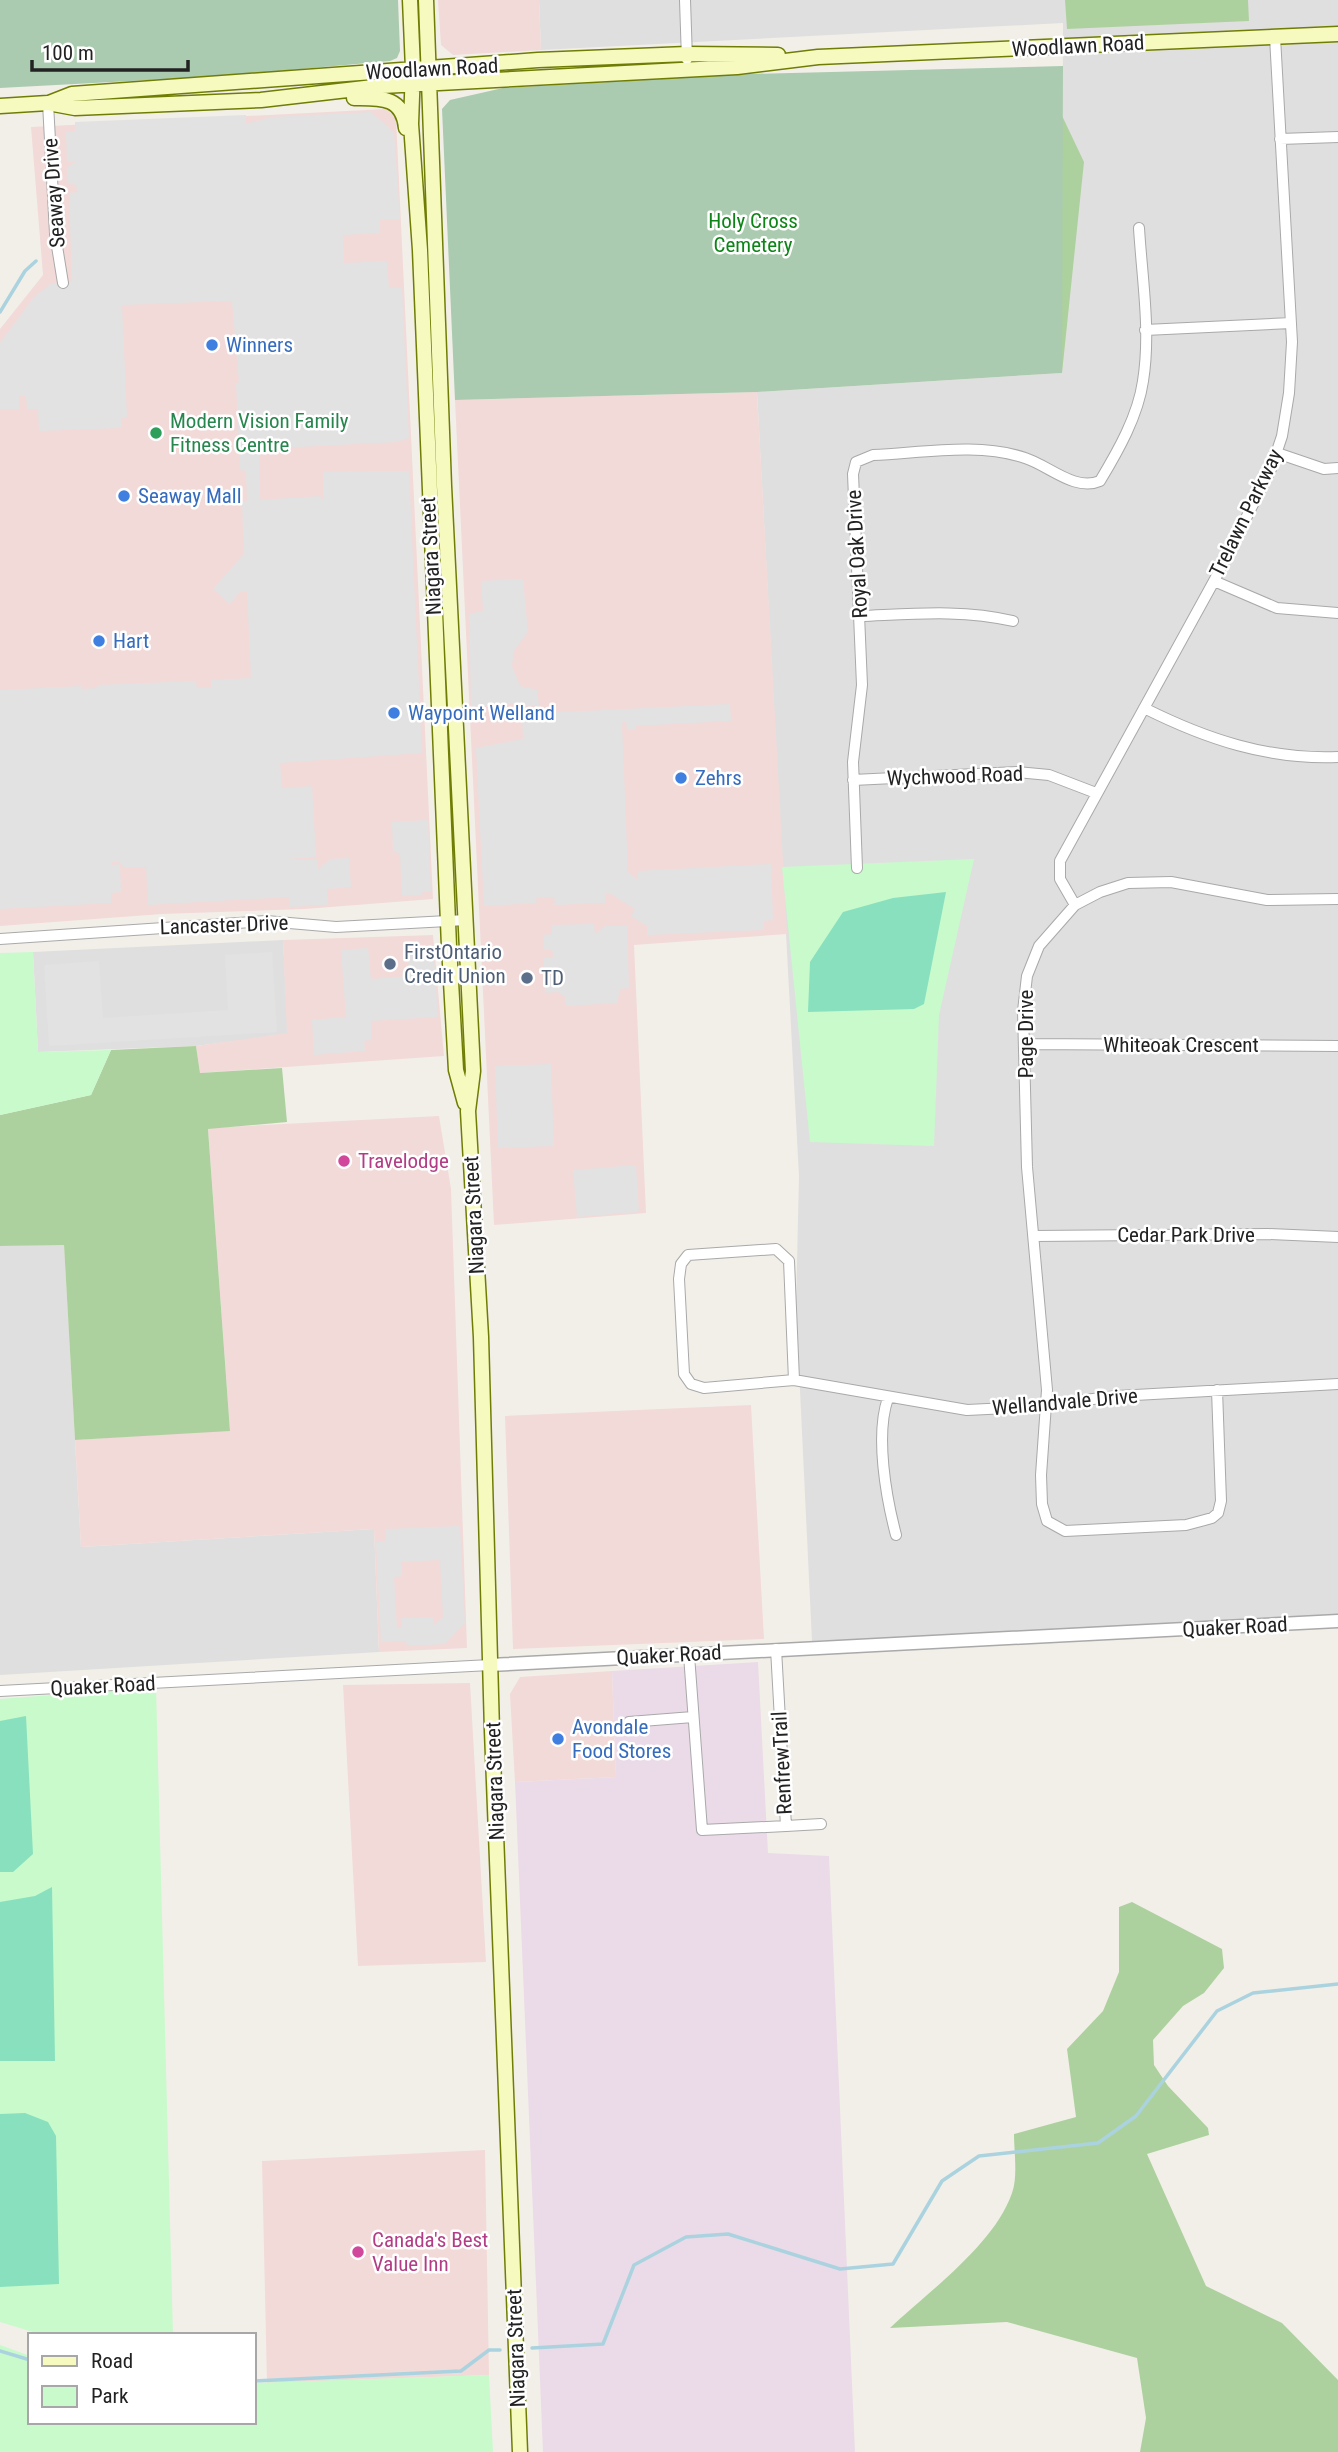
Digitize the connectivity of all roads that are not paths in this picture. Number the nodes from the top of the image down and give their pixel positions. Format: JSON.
{"nodes":[{"id":1,"x":410,"y":0,"type":"edge"},
{"id":2,"x":426,"y":0,"type":"edge"},
{"id":3,"x":685,"y":0,"type":"edge"},
{"id":4,"x":1338,"y":34,"type":"edge"},
{"id":5,"x":1275,"y":37,"type":"junction"},
{"id":6,"x":687,"y":54,"type":"junction"},
{"id":7,"x":818,"y":58,"type":"junction"},
{"id":8,"x":413,"y":69,"type":"junction"},
{"id":9,"x":687,"y":69,"type":"junction"},
{"id":10,"x":429,"y":76,"type":"junction"},
{"id":11,"x":413,"y":85,"type":"junction"},
{"id":12,"x":297,"y":96,"type":"junction"},
{"id":13,"x":48,"y":103,"type":"junction"},
{"id":14,"x":0,"y":106,"type":"edge"},
{"id":15,"x":1338,"y":137,"type":"edge"},
{"id":16,"x":1280,"y":139,"type":"junction"},
{"id":17,"x":414,"y":175,"type":"junction"},
{"id":18,"x":1139,"y":228,"type":"dead end"},
{"id":19,"x":63,"y":283,"type":"dead end"},
{"id":20,"x":1291,"y":323,"type":"junction"},
{"id":21,"x":1146,"y":330,"type":"junction"},
{"id":22,"x":1277,"y":453,"type":"junction"},
{"id":23,"x":1338,"y":468,"type":"edge"},
{"id":24,"x":1213,"y":581,"type":"junction"},
{"id":25,"x":1338,"y":613,"type":"edge"},
{"id":26,"x":860,"y":616,"type":"junction"},
{"id":27,"x":1013,"y":621,"type":"dead end"},
{"id":28,"x":1144,"y":708,"type":"junction"},
{"id":29,"x":1338,"y":757,"type":"edge"},
{"id":30,"x":853,"y":780,"type":"junction"},
{"id":31,"x":1096,"y":793,"type":"junction"},
{"id":32,"x":857,"y":868,"type":"dead end"},
{"id":33,"x":1338,"y":899,"type":"edge"},
{"id":34,"x":1075,"y":905,"type":"junction"},
{"id":35,"x":466,"y":920,"type":"junction"},
{"id":36,"x":448,"y":921,"type":"junction"},
{"id":37,"x":0,"y":939,"type":"edge"},
{"id":38,"x":1024,"y":1044,"type":"junction"},
{"id":39,"x":1338,"y":1046,"type":"edge"},
{"id":40,"x":468,"y":1111,"type":"junction"},
{"id":41,"x":1034,"y":1236,"type":"junction"},
{"id":42,"x":1338,"y":1237,"type":"edge"},
{"id":43,"x":794,"y":1380,"type":"junction"},
{"id":44,"x":1338,"y":1384,"type":"edge"},
{"id":45,"x":1217,"y":1390,"type":"junction"},
{"id":46,"x":888,"y":1398,"type":"junction"},
{"id":47,"x":1046,"y":1405,"type":"junction"},
{"id":48,"x":896,"y":1535,"type":"dead end"},
{"id":49,"x":1338,"y":1621,"type":"edge"},
{"id":50,"x":776,"y":1649,"type":"junction"},
{"id":51,"x":690,"y":1655,"type":"junction"},
{"id":52,"x":490,"y":1665,"type":"junction"},
{"id":53,"x":0,"y":1691,"type":"edge"},
{"id":54,"x":693,"y":1717,"type":"junction"},
{"id":55,"x":629,"y":1722,"type":"dead end"},
{"id":56,"x":821,"y":1824,"type":"dead end"},
{"id":57,"x":786,"y":1826,"type":"junction"},
{"id":58,"x":520,"y":2452,"type":"edge"}],
"edges":[{"from":1,"to":8,"type":"main road","name":"Niagara Street"},
{"from":2,"to":10,"type":"main road","name":"Niagara Street"},
{"from":3,"to":6,"type":"street"},
{"from":4,"to":5,"type":"main road","name":"Woodlawn Road"},
{"from":5,"to":7,"type":"main road","name":"Woodlawn Road"},
{"from":5,"to":16,"type":"street","name":"Trelawn Parkway"},
{"from":6,"to":7,"type":"main road","name":"Woodlawn Road"},
{"from":6,"to":9,"type":"street"},
{"from":6,"to":10,"type":"main road","name":"Woodlawn Road"},
{"from":7,"to":9,"type":"main road","name":"Woodlawn Road"},
{"from":8,"to":10,"type":"main road","name":"Woodlawn Road"},
{"from":8,"to":11,"type":"main road","name":"Niagara Street"},
{"from":8,"to":13,"type":"main road","name":"Woodlawn Road"},
{"from":9,"to":10,"type":"main road","name":"Woodlawn Road"},
{"from":10,"to":11,"type":"main road","name":"Woodlawn Road"},
{"from":10,"to":35,"type":"main road","name":"Niagara Street"},
{"from":11,"to":12,"type":"main road","name":"Woodlawn Road"},
{"from":11,"to":17,"type":"main road","name":"Niagara Street"},
{"from":12,"to":13,"type":"main road","name":"Woodlawn Road"},
{"from":12,"to":17,"type":"main road"},
{"from":13,"to":14,"type":"main road","name":"Woodlawn Road"},
{"from":13,"to":19,"type":"street","name":"Seaway Drive"},
{"from":15,"to":16,"type":"street"},
{"from":16,"to":20,"type":"street","name":"Trelawn Parkway"},
{"from":17,"to":36,"type":"main road","name":"Niagara Street"},
{"from":18,"to":21,"type":"street","name":"Royal Oak Drive"},
{"from":20,"to":21,"type":"street"},
{"from":20,"to":22,"type":"street","name":"Trelawn Parkway"},
{"from":21,"to":26,"type":"street","name":"Royal Oak Drive"},
{"from":22,"to":23,"type":"street"},
{"from":22,"to":24,"type":"street","name":"Trelawn Parkway"},
{"from":24,"to":25,"type":"street"},
{"from":24,"to":28,"type":"street","name":"Trelawn Parkway"},
{"from":26,"to":27,"type":"street"},
{"from":26,"to":30,"type":"street","name":"Royal Oak Drive"},
{"from":28,"to":29,"type":"street"},
{"from":28,"to":31,"type":"street","name":"Trelawn Parkway"},
{"from":30,"to":31,"type":"street","name":"Wychwood Road"},
{"from":30,"to":32,"type":"street","name":"Royal Oak Drive"},
{"from":31,"to":34,"type":"street","name":"Trelawn Parkway"},
{"from":33,"to":34,"type":"street","name":"Page Drive"},
{"from":34,"to":38,"type":"street","name":"Page Drive"},
{"from":35,"to":36,"type":"street","name":"Lancaster Drive"},
{"from":35,"to":40,"type":"main road","name":"Niagara Street"},
{"from":36,"to":37,"type":"street","name":"Lancaster Drive"},
{"from":36,"to":40,"type":"main road","name":"Niagara Street"},
{"from":38,"to":39,"type":"street","name":"Whiteoak Crescent"},
{"from":38,"to":41,"type":"street","name":"Page Drive"},
{"from":40,"to":52,"type":"main road","name":"Niagara Street"},
{"from":41,"to":42,"type":"street","name":"Cedar Park Drive"},
{"from":41,"to":47,"type":"street","name":"Page Drive"},
{"from":43,"to":43,"type":"street","name":"Wellandvale Drive"},
{"from":43,"to":46,"type":"street","name":"Wellandvale Drive"},
{"from":44,"to":45,"type":"street","name":"Wellandvale Drive"},
{"from":45,"to":47,"type":"street","name":"Wellandvale Drive"},
{"from":45,"to":47,"type":"street","name":"Page Drive"},
{"from":46,"to":47,"type":"street","name":"Wellandvale Drive"},
{"from":46,"to":48,"type":"street"},
{"from":49,"to":50,"type":"street","name":"Quaker Road"},
{"from":50,"to":51,"type":"street","name":"Quaker Road"},
{"from":50,"to":57,"type":"street","name":"RenfrewTrail"},
{"from":51,"to":52,"type":"street","name":"Quaker Road"},
{"from":51,"to":54,"type":"street","name":"RenfrewTrail"},
{"from":52,"to":53,"type":"street","name":"Quaker Road"},
{"from":52,"to":58,"type":"main road","name":"Niagara Street"},
{"from":54,"to":55,"type":"street"},
{"from":54,"to":57,"type":"street","name":"RenfrewTrail"},
{"from":56,"to":57,"type":"street"}]}
